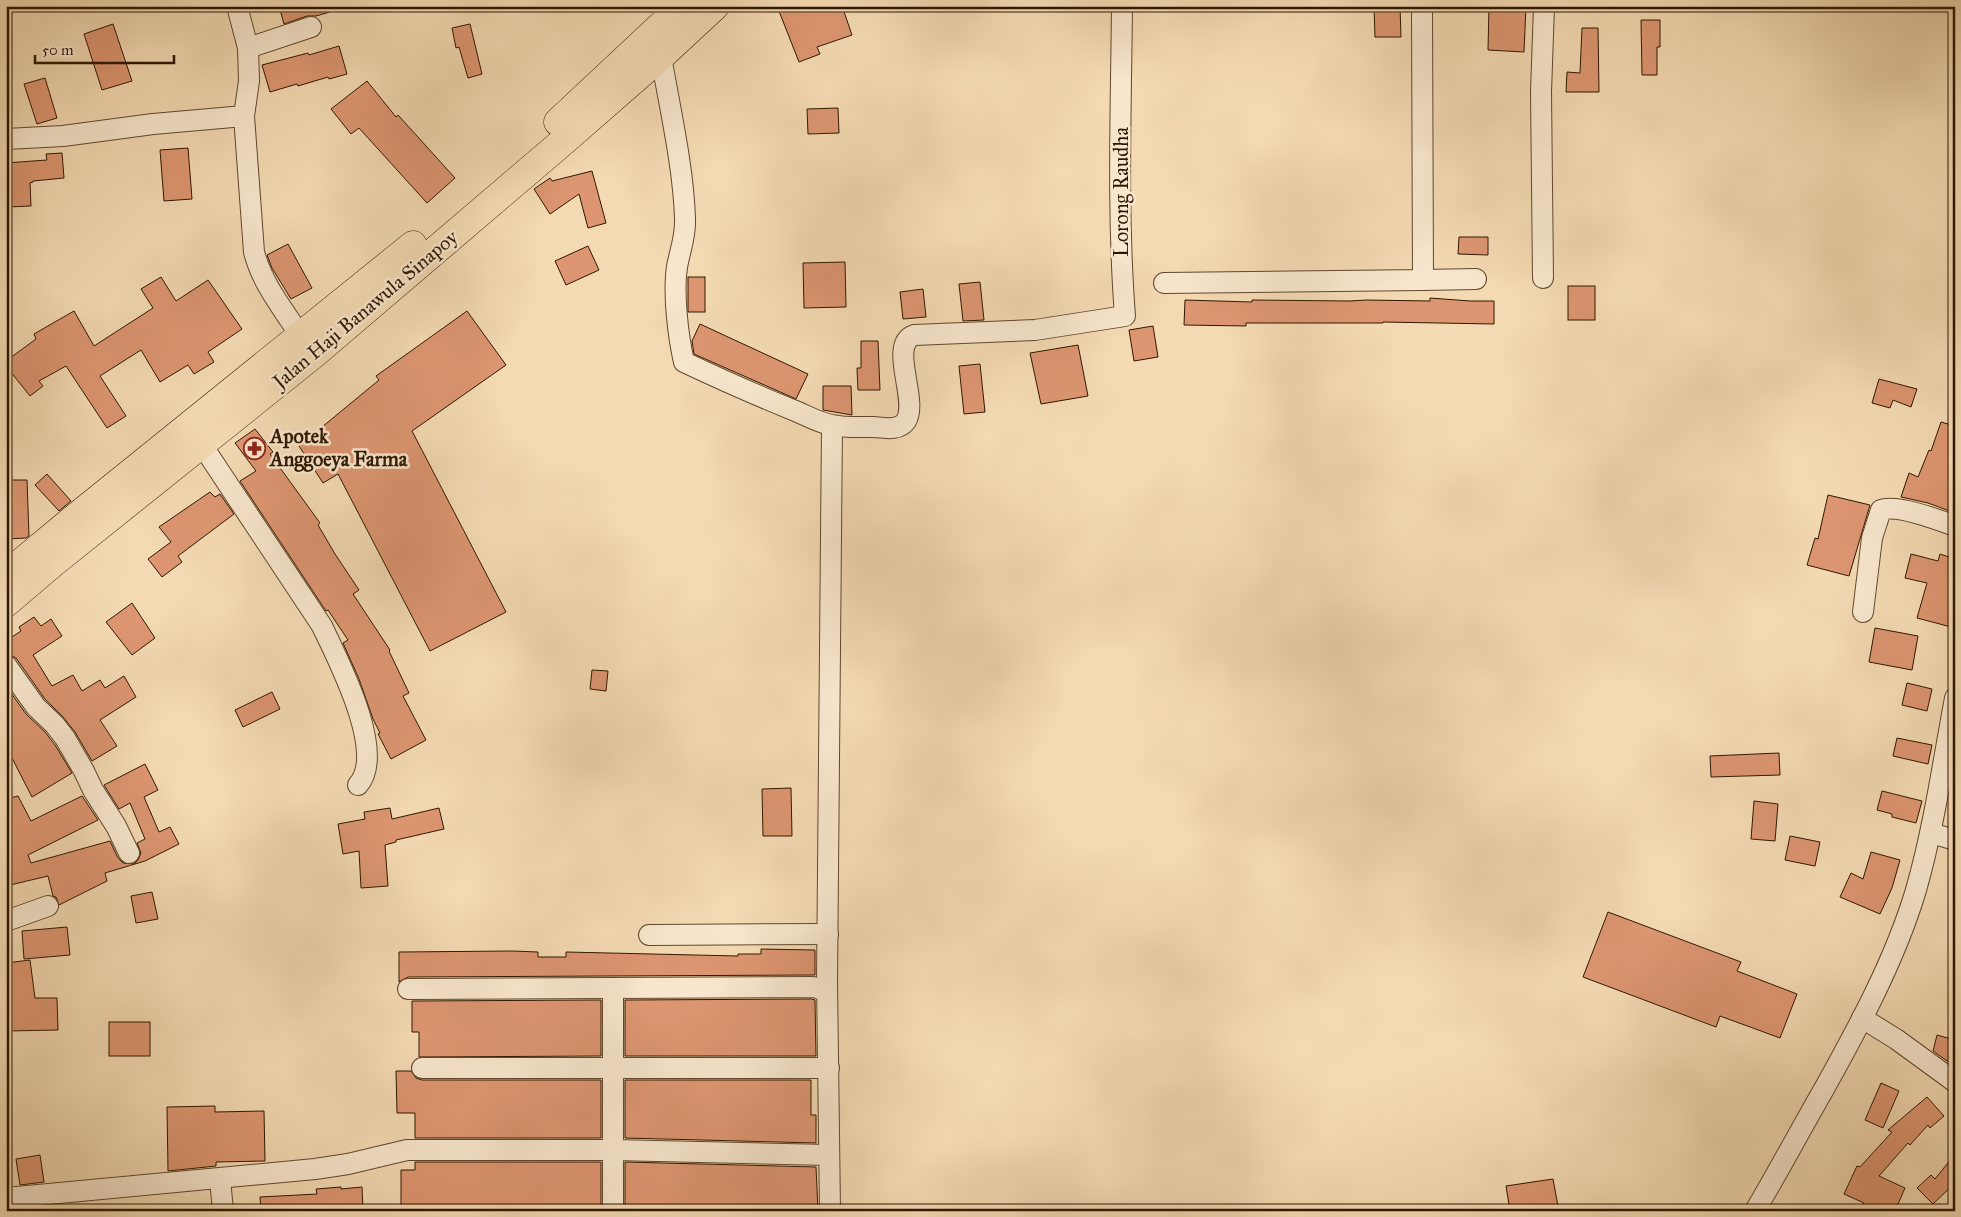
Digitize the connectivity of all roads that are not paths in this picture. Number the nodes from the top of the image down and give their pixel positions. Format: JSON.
{"nodes":[{"id":1,"x":237,"y":6,"type":"edge"},
{"id":2,"x":682,"y":6,"type":"edge"},
{"id":3,"x":715,"y":6,"type":"edge"},
{"id":4,"x":1122,"y":6,"type":"edge"},
{"id":5,"x":1422,"y":6,"type":"edge"},
{"id":6,"x":1544,"y":6,"type":"edge"},
{"id":7,"x":311,"y":27,"type":"dead end"},
{"id":8,"x":248,"y":48,"type":"junction"},
{"id":9,"x":661,"y":56,"type":"junction"},
{"id":10,"x":244,"y":116,"type":"junction"},
{"id":11,"x":6,"y":139,"type":"edge"},
{"id":12,"x":1544,"y":278,"type":"dead end"},
{"id":13,"x":1476,"y":279,"type":"dead end"},
{"id":14,"x":1423,"y":280,"type":"junction"},
{"id":15,"x":1164,"y":283,"type":"dead end"},
{"id":16,"x":300,"y":335,"type":"junction"},
{"id":17,"x":832,"y":426,"type":"junction"},
{"id":18,"x":202,"y":446,"type":"junction"},
{"id":19,"x":92,"y":518,"type":"junction"},
{"id":20,"x":1955,"y":526,"type":"edge"},
{"id":21,"x":6,"y":575,"type":"edge"},
{"id":22,"x":6,"y":603,"type":"edge"},
{"id":23,"x":1862,"y":612,"type":"dead end"},
{"id":24,"x":6,"y":665,"type":"edge"},
{"id":25,"x":1955,"y":698,"type":"edge"},
{"id":26,"x":358,"y":785,"type":"dead end"},
{"id":27,"x":1931,"y":833,"type":"junction"},
{"id":28,"x":1955,"y":840,"type":"edge"},
{"id":29,"x":129,"y":853,"type":"dead end"},
{"id":30,"x":48,"y":906,"type":"dead end"},
{"id":31,"x":6,"y":921,"type":"edge"},
{"id":32,"x":828,"y":934,"type":"junction"},
{"id":33,"x":649,"y":935,"type":"dead end"},
{"id":34,"x":408,"y":989,"type":"dead end"},
{"id":35,"x":614,"y":989,"type":"junction"},
{"id":36,"x":827,"y":993,"type":"junction"},
{"id":37,"x":1862,"y":1018,"type":"junction"},
{"id":38,"x":422,"y":1068,"type":"dead end"},
{"id":39,"x":613,"y":1068,"type":"junction"},
{"id":40,"x":829,"y":1068,"type":"junction"},
{"id":41,"x":1955,"y":1082,"type":"edge"},
{"id":42,"x":614,"y":1150,"type":"junction"},
{"id":43,"x":829,"y":1155,"type":"junction"},
{"id":44,"x":220,"y":1179,"type":"junction"},
{"id":45,"x":6,"y":1198,"type":"edge"},
{"id":46,"x":223,"y":1211,"type":"edge"},
{"id":47,"x":613,"y":1211,"type":"edge"},
{"id":48,"x":830,"y":1211,"type":"edge"},
{"id":49,"x":1756,"y":1211,"type":"edge"}],
"edges":[{"from":1,"to":8,"type":"street"},
{"from":2,"to":16,"type":"highway","name":"Jalan Haji Banawula Sinapoy"},
{"from":3,"to":9,"type":"highway","name":"Jalan Haji Banawula Sinapoy"},
{"from":4,"to":17,"type":"street","name":"Lorong Raudha"},
{"from":5,"to":14,"type":"street"},
{"from":6,"to":12,"type":"street"},
{"from":7,"to":8,"type":"street"},
{"from":8,"to":10,"type":"street"},
{"from":9,"to":17,"type":"street"},
{"from":9,"to":18,"type":"highway","name":"Jalan Haji Banawula Sinapoy"},
{"from":10,"to":11,"type":"street"},
{"from":10,"to":16,"type":"street"},
{"from":13,"to":14,"type":"street"},
{"from":14,"to":15,"type":"street"},
{"from":16,"to":19,"type":"highway","name":"Jalan Haji Banawula Sinapoy"},
{"from":17,"to":32,"type":"street"},
{"from":18,"to":19,"type":"highway","name":"Jalan Haji Banawula Sinapoy"},
{"from":18,"to":26,"type":"street"},
{"from":19,"to":21,"type":"highway","name":"Jalan Haji Banawula Sinapoy"},
{"from":19,"to":22,"type":"highway","name":"Jalan Haji Banawula Sinapoy"},
{"from":20,"to":23,"type":"street"},
{"from":24,"to":29,"type":"street"},
{"from":25,"to":27,"type":"street"},
{"from":27,"to":28,"type":"street"},
{"from":27,"to":37,"type":"street"},
{"from":30,"to":31,"type":"street"},
{"from":32,"to":33,"type":"street"},
{"from":32,"to":36,"type":"street"},
{"from":34,"to":35,"type":"street"},
{"from":35,"to":36,"type":"street"},
{"from":35,"to":39,"type":"street"},
{"from":36,"to":40,"type":"street"},
{"from":37,"to":41,"type":"street"},
{"from":37,"to":49,"type":"street"},
{"from":38,"to":39,"type":"street"},
{"from":39,"to":40,"type":"street"},
{"from":39,"to":42,"type":"street"},
{"from":40,"to":43,"type":"street"},
{"from":42,"to":43,"type":"street"},
{"from":42,"to":44,"type":"street"},
{"from":42,"to":47,"type":"street"},
{"from":43,"to":48,"type":"street"},
{"from":44,"to":45,"type":"street"},
{"from":44,"to":46,"type":"street"}]}
